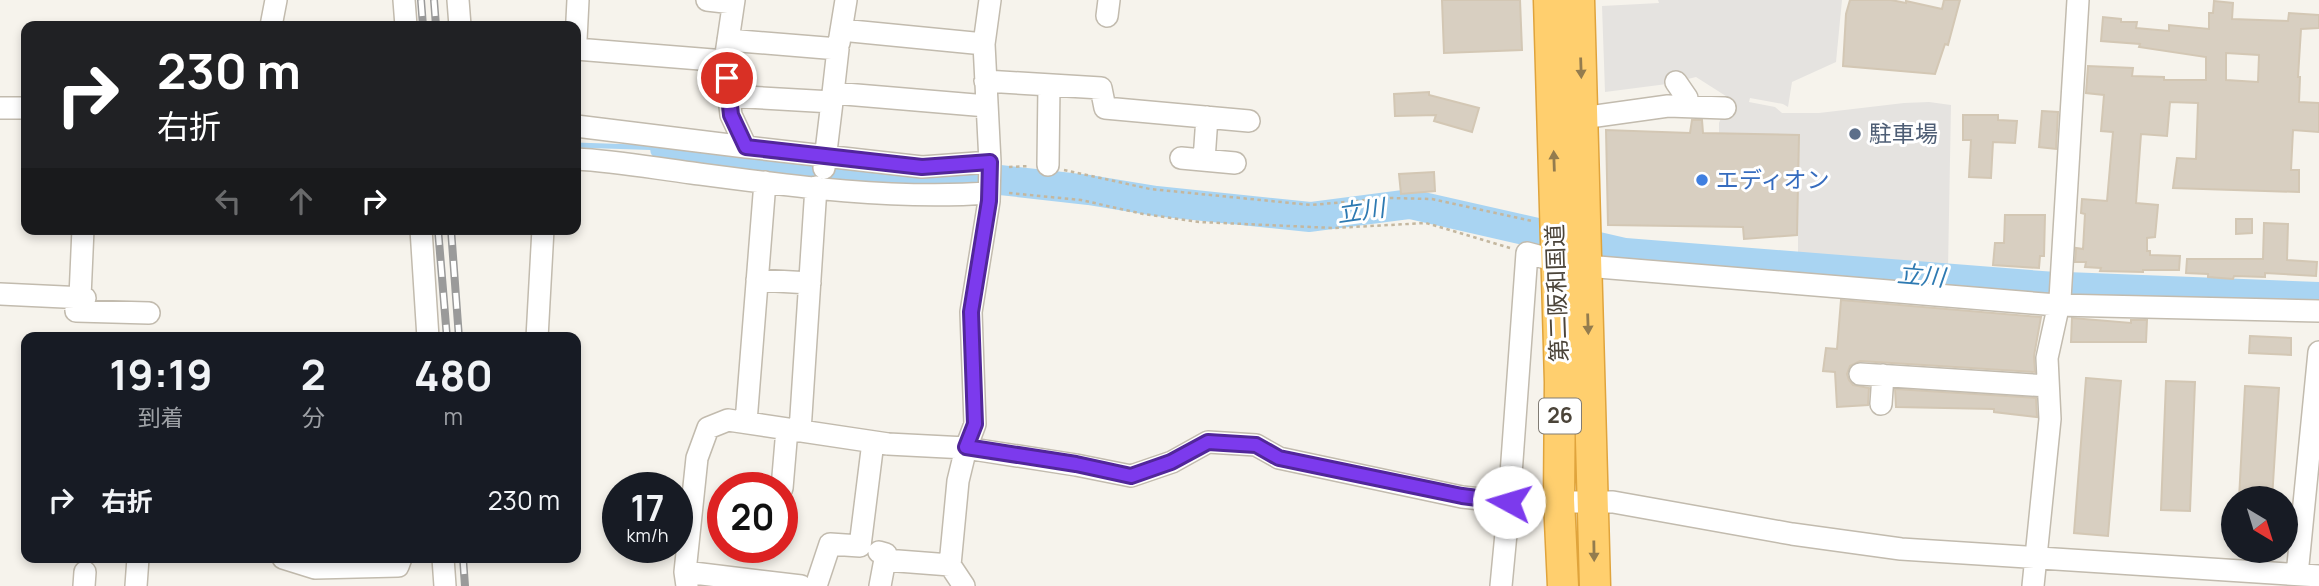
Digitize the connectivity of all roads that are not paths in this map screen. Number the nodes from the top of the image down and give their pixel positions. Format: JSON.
{"nodes":[{"id":1,"x":276,"y":0,"type":"edge"},
{"id":2,"x":404,"y":0,"type":"edge"},
{"id":3,"x":458,"y":0,"type":"edge"},
{"id":4,"x":578,"y":0,"type":"edge"},
{"id":5,"x":707,"y":0,"type":"edge"},
{"id":6,"x":846,"y":0,"type":"edge"},
{"id":7,"x":990,"y":0,"type":"edge"},
{"id":8,"x":1549,"y":0,"type":"edge"},
{"id":9,"x":1579,"y":0,"type":"edge"},
{"id":10,"x":2078,"y":0,"type":"edge"},
{"id":11,"x":733,"y":1,"type":"edge"},
{"id":12,"x":272,"y":21,"type":"edge"},
{"id":13,"x":406,"y":21,"type":"edge"},
{"id":14,"x":460,"y":21,"type":"edge"},
{"id":15,"x":577,"y":21,"type":"edge"},
{"id":16,"x":840,"y":40,"type":"junction"},
{"id":17,"x":984,"y":44,"type":"junction"},
{"id":18,"x":581,"y":49,"type":"edge"},
{"id":19,"x":727,"y":50,"type":"junction"},
{"id":20,"x":985,"y":81,"type":"junction"},
{"id":21,"x":1676,"y":82,"type":"dead end"},
{"id":22,"x":1049,"y":85,"type":"junction"},
{"id":23,"x":729,"y":96,"type":"junction"},
{"id":24,"x":832,"y":97,"type":"junction"},
{"id":25,"x":987,"y":106,"type":"junction"},
{"id":26,"x":1687,"y":106,"type":"junction"},
{"id":27,"x":0,"y":108,"type":"edge"},
{"id":28,"x":21,"y":108,"type":"edge"},
{"id":29,"x":1725,"y":108,"type":"dead end"},
{"id":30,"x":1207,"y":117,"type":"junction"},
{"id":31,"x":1582,"y":118,"type":"junction"},
{"id":32,"x":1248,"y":121,"type":"dead end"},
{"id":33,"x":581,"y":127,"type":"edge"},
{"id":34,"x":1181,"y":158,"type":"dead end"},
{"id":35,"x":581,"y":159,"type":"edge"},
{"id":36,"x":824,"y":159,"type":"junction"},
{"id":37,"x":741,"y":160,"type":"junction"},
{"id":38,"x":1204,"y":160,"type":"junction"},
{"id":39,"x":1235,"y":163,"type":"dead end"},
{"id":40,"x":1048,"y":165,"type":"road end"},
{"id":41,"x":989,"y":166,"type":"junction"},
{"id":42,"x":765,"y":182,"type":"junction"},
{"id":43,"x":820,"y":186,"type":"junction"},
{"id":44,"x":989,"y":192,"type":"junction"},
{"id":45,"x":83,"y":235,"type":"edge"},
{"id":46,"x":421,"y":235,"type":"edge"},
{"id":47,"x":543,"y":235,"type":"edge"},
{"id":48,"x":1556,"y":240,"type":"junction"},
{"id":49,"x":1586,"y":252,"type":"junction"},
{"id":50,"x":757,"y":280,"type":"junction"},
{"id":51,"x":810,"y":283,"type":"junction"},
{"id":52,"x":0,"y":294,"type":"edge"},
{"id":53,"x":2060,"y":294,"type":"junction"},
{"id":54,"x":80,"y":298,"type":"junction"},
{"id":55,"x":2319,"y":311,"type":"edge"},
{"id":56,"x":149,"y":313,"type":"dead end"},
{"id":57,"x":428,"y":332,"type":"edge"},
{"id":58,"x":537,"y":332,"type":"edge"},
{"id":59,"x":2318,"y":358,"type":"edge"},
{"id":60,"x":1860,"y":374,"type":"dead end"},
{"id":61,"x":1883,"y":375,"type":"junction"},
{"id":62,"x":2048,"y":386,"type":"junction"},
{"id":63,"x":1881,"y":404,"type":"dead end"},
{"id":64,"x":2315,"y":419,"type":"edge"},
{"id":65,"x":746,"y":422,"type":"junction"},
{"id":66,"x":793,"y":430,"type":"junction"},
{"id":67,"x":873,"y":442,"type":"junction"},
{"id":68,"x":966,"y":447,"type":"junction"},
{"id":69,"x":785,"y":472,"type":"edge"},
{"id":70,"x":1559,"y":500,"type":"junction"},
{"id":71,"x":1509,"y":502,"type":"junction"},
{"id":72,"x":1593,"y":502,"type":"junction"},
{"id":73,"x":860,"y":547,"type":"junction"},
{"id":74,"x":2034,"y":558,"type":"junction"},
{"id":75,"x":885,"y":560,"type":"junction"},
{"id":76,"x":138,"y":563,"type":"edge"},
{"id":77,"x":299,"y":563,"type":"edge"},
{"id":78,"x":399,"y":563,"type":"edge"},
{"id":79,"x":443,"y":563,"type":"edge"},
{"id":80,"x":950,"y":565,"type":"junction"},
{"id":81,"x":2297,"y":575,"type":"junction"},
{"id":82,"x":2319,"y":576,"type":"edge"},
{"id":83,"x":686,"y":579,"type":"edge"},
{"id":84,"x":136,"y":586,"type":"edge"},
{"id":85,"x":445,"y":586,"type":"edge"},
{"id":86,"x":801,"y":586,"type":"edge"},
{"id":87,"x":816,"y":586,"type":"edge"},
{"id":88,"x":880,"y":586,"type":"edge"},
{"id":89,"x":964,"y":586,"type":"edge"},
{"id":90,"x":1501,"y":586,"type":"edge"},
{"id":91,"x":1563,"y":586,"type":"edge"},
{"id":92,"x":1595,"y":586,"type":"edge"},
{"id":93,"x":2033,"y":586,"type":"edge"}],
"edges":[{"from":1,"to":12,"type":"street"},
{"from":2,"to":13,"type":"street"},
{"from":3,"to":14,"type":"street"},
{"from":4,"to":15,"type":"street"},
{"from":5,"to":11,"type":"street"},
{"from":6,"to":16,"type":"street"},
{"from":7,"to":17,"type":"street"},
{"from":48,"to":8,"type":"highway","name":"第二阪和国道","number":"26","one_way":true},
{"from":9,"to":31,"type":"highway","name":"第二阪和国道","number":"26","one_way":true},
{"from":10,"to":53,"type":"street"},
{"from":11,"to":19,"type":"street"},
{"from":16,"to":17,"type":"street"},
{"from":16,"to":19,"type":"street"},
{"from":16,"to":24,"type":"street"},
{"from":17,"to":20,"type":"street"},
{"from":18,"to":19,"type":"street"},
{"from":19,"to":23,"type":"street"},
{"from":20,"to":22,"type":"street"},
{"from":20,"to":25,"type":"street"},
{"from":21,"to":26,"type":"street"},
{"from":22,"to":30,"type":"street"},
{"from":22,"to":40,"type":"street"},
{"from":23,"to":24,"type":"street"},
{"from":23,"to":37,"type":"street"},
{"from":24,"to":25,"type":"street"},
{"from":24,"to":36,"type":"street"},
{"from":25,"to":41,"type":"street"},
{"from":26,"to":29,"type":"street"},
{"from":26,"to":31,"type":"street"},
{"from":27,"to":28,"type":"street"},
{"from":30,"to":32,"type":"street"},
{"from":30,"to":38,"type":"street"},
{"from":31,"to":49,"type":"highway","name":"第二阪和国道","number":"26"},
{"from":33,"to":37,"type":"street"},
{"from":34,"to":38,"type":"street"},
{"from":35,"to":37,"type":"street"},
{"from":36,"to":37,"type":"street"},
{"from":36,"to":41,"type":"street"},
{"from":36,"to":43,"type":"street"},
{"from":37,"to":42,"type":"street"},
{"from":38,"to":39,"type":"street"},
{"from":41,"to":44,"type":"street"},
{"from":42,"to":43,"type":"street"},
{"from":42,"to":50,"type":"street"},
{"from":43,"to":44,"type":"street"},
{"from":43,"to":51,"type":"street"},
{"from":44,"to":68,"type":"street"},
{"from":45,"to":54,"type":"street"},
{"from":46,"to":57,"type":"street"},
{"from":47,"to":58,"type":"street"},
{"from":48,"to":70,"type":"highway","name":"第二阪和国道","number":"26"},
{"from":48,"to":71,"type":"street"},
{"from":49,"to":53,"type":"street"},
{"from":49,"to":72,"type":"highway","name":"第二阪和国道","number":"26","one_way":true},
{"from":50,"to":51,"type":"street"},
{"from":50,"to":65,"type":"street"},
{"from":51,"to":66,"type":"street"},
{"from":52,"to":54,"type":"street"},
{"from":53,"to":55,"type":"street"},
{"from":53,"to":62,"type":"street"},
{"from":54,"to":56,"type":"street"},
{"from":59,"to":64,"type":"street"},
{"from":60,"to":61,"type":"street"},
{"from":61,"to":62,"type":"street"},
{"from":61,"to":63,"type":"street"},
{"from":62,"to":74,"type":"street"},
{"from":64,"to":81,"type":"street"},
{"from":65,"to":66,"type":"street"},
{"from":65,"to":83,"type":"street"},
{"from":66,"to":67,"type":"street"},
{"from":66,"to":69,"type":"street"},
{"from":67,"to":68,"type":"street"},
{"from":67,"to":73,"type":"street"},
{"from":68,"to":71,"type":"street"},
{"from":68,"to":80,"type":"street"},
{"from":70,"to":71,"type":"street"},
{"from":70,"to":72,"type":"street"},
{"from":70,"to":91,"type":"highway","name":"第二阪和国道","number":"26"},
{"from":71,"to":90,"type":"street"},
{"from":72,"to":74,"type":"street"},
{"from":72,"to":92,"type":"highway","name":"第二阪和国道","number":"26","one_way":true},
{"from":73,"to":75,"type":"street"},
{"from":73,"to":87,"type":"street"},
{"from":74,"to":81,"type":"street"},
{"from":74,"to":93,"type":"street"},
{"from":75,"to":80,"type":"street"},
{"from":75,"to":88,"type":"street"},
{"from":76,"to":84,"type":"street"},
{"from":77,"to":78,"type":"street"},
{"from":79,"to":85,"type":"street"},
{"from":80,"to":89,"type":"street"},
{"from":81,"to":82,"type":"street"},
{"from":83,"to":86,"type":"street"}]}
